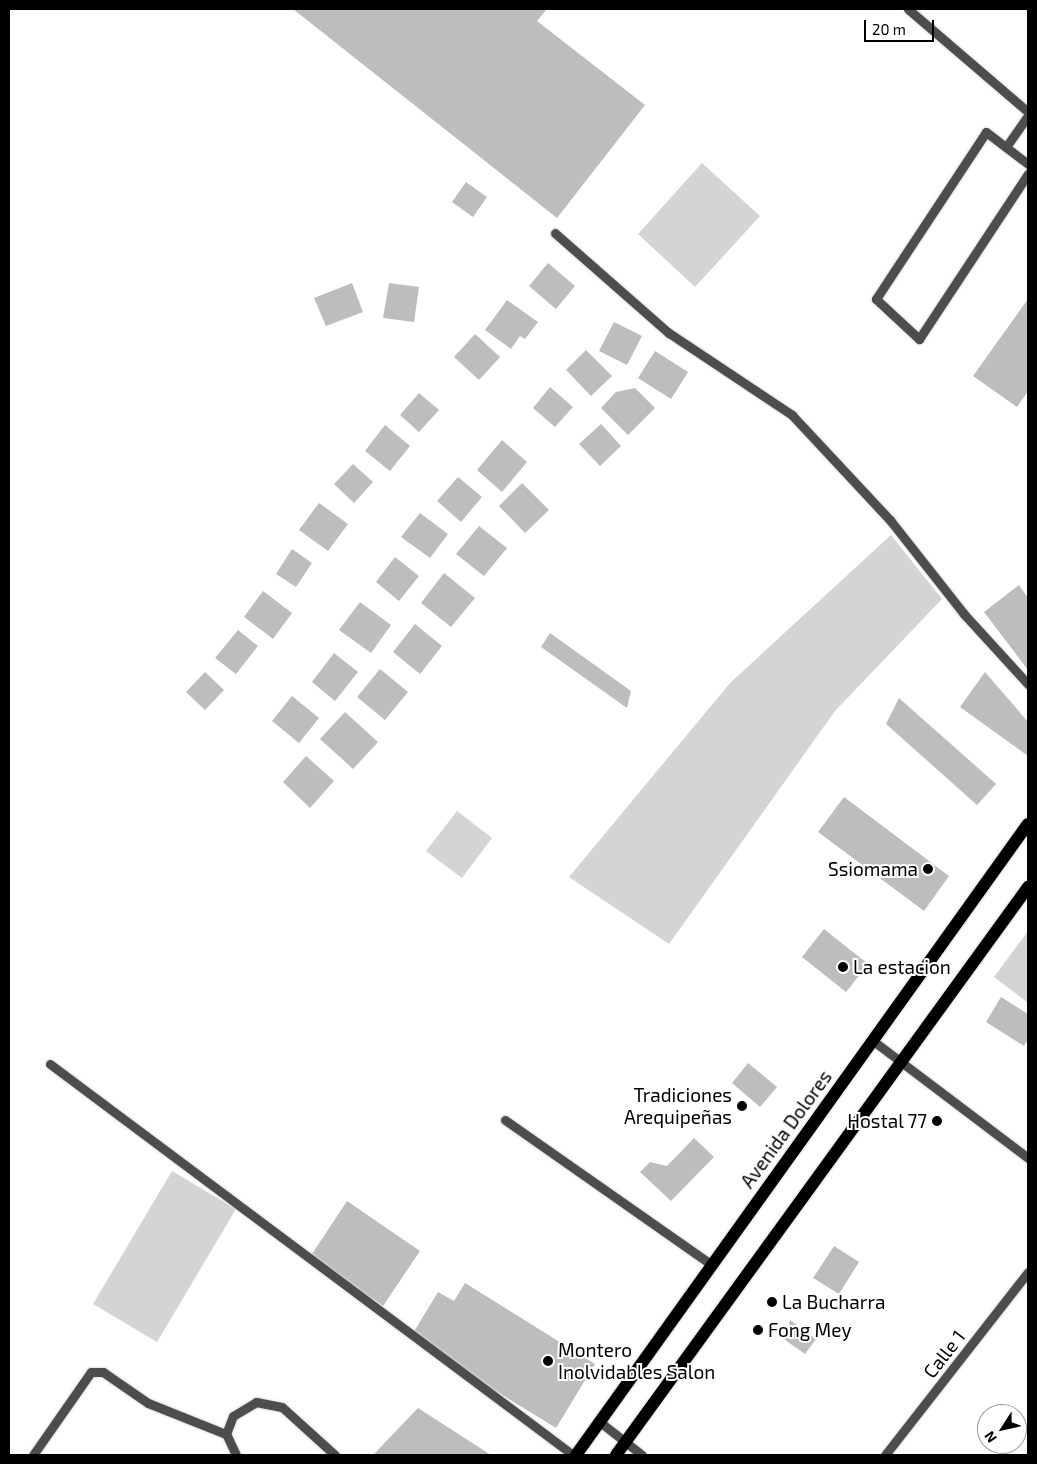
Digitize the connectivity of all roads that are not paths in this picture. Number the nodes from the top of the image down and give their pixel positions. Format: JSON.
{"nodes":[{"id":1,"x":908,"y":9,"type":"edge"},
{"id":2,"x":1028,"y":112,"type":"edge"},
{"id":3,"x":1028,"y":116,"type":"edge"},
{"id":4,"x":1006,"y":147,"type":"junction"},
{"id":5,"x":1028,"y":164,"type":"edge"},
{"id":6,"x":1028,"y":174,"type":"edge"},
{"id":7,"x":555,"y":233,"type":"dead end"},
{"id":8,"x":1028,"y":684,"type":"edge"},
{"id":9,"x":1028,"y":824,"type":"edge"},
{"id":10,"x":1028,"y":887,"type":"edge"},
{"id":11,"x":872,"y":1040,"type":"junction"},
{"id":12,"x":901,"y":1061,"type":"junction"},
{"id":13,"x":50,"y":1064,"type":"dead end"},
{"id":14,"x":505,"y":1120,"type":"dead end"},
{"id":15,"x":1028,"y":1158,"type":"edge"},
{"id":16,"x":712,"y":1265,"type":"junction"},
{"id":17,"x":1028,"y":1272,"type":"edge"},
{"id":18,"x":600,"y":1422,"type":"junction"},
{"id":19,"x":226,"y":1434,"type":"junction"},
{"id":20,"x":625,"y":1442,"type":"junction"},
{"id":21,"x":33,"y":1455,"type":"edge"},
{"id":22,"x":236,"y":1455,"type":"edge"},
{"id":23,"x":335,"y":1455,"type":"edge"},
{"id":24,"x":574,"y":1455,"type":"edge"},
{"id":25,"x":616,"y":1455,"type":"edge"},
{"id":26,"x":642,"y":1455,"type":"edge"},
{"id":27,"x":885,"y":1455,"type":"edge"}],
"edges":[{"from":1,"to":2,"type":"street"},
{"from":3,"to":4,"type":"street"},
{"from":4,"to":5,"type":"street"},
{"from":4,"to":6,"type":"street"},
{"from":7,"to":8,"type":"street"},
{"from":9,"to":11,"type":"main road","name":"Avenida Dolores"},
{"from":10,"to":12,"type":"main road"},
{"from":11,"to":12,"type":"street"},
{"from":11,"to":16,"type":"main road","name":"Avenida Dolores"},
{"from":12,"to":15,"type":"street"},
{"from":12,"to":20,"type":"main road"},
{"from":13,"to":24,"type":"street"},
{"from":14,"to":16,"type":"street"},
{"from":16,"to":18,"type":"main road","name":"Avenida Dolores"},
{"from":17,"to":27,"type":"street","name":"Calle 1"},
{"from":18,"to":20,"type":"street"},
{"from":18,"to":24,"type":"main road","name":"Avenida Dolores"},
{"from":19,"to":21,"type":"street"},
{"from":19,"to":22,"type":"street"},
{"from":19,"to":23,"type":"street"},
{"from":20,"to":25,"type":"main road"},
{"from":20,"to":26,"type":"street"}]}
